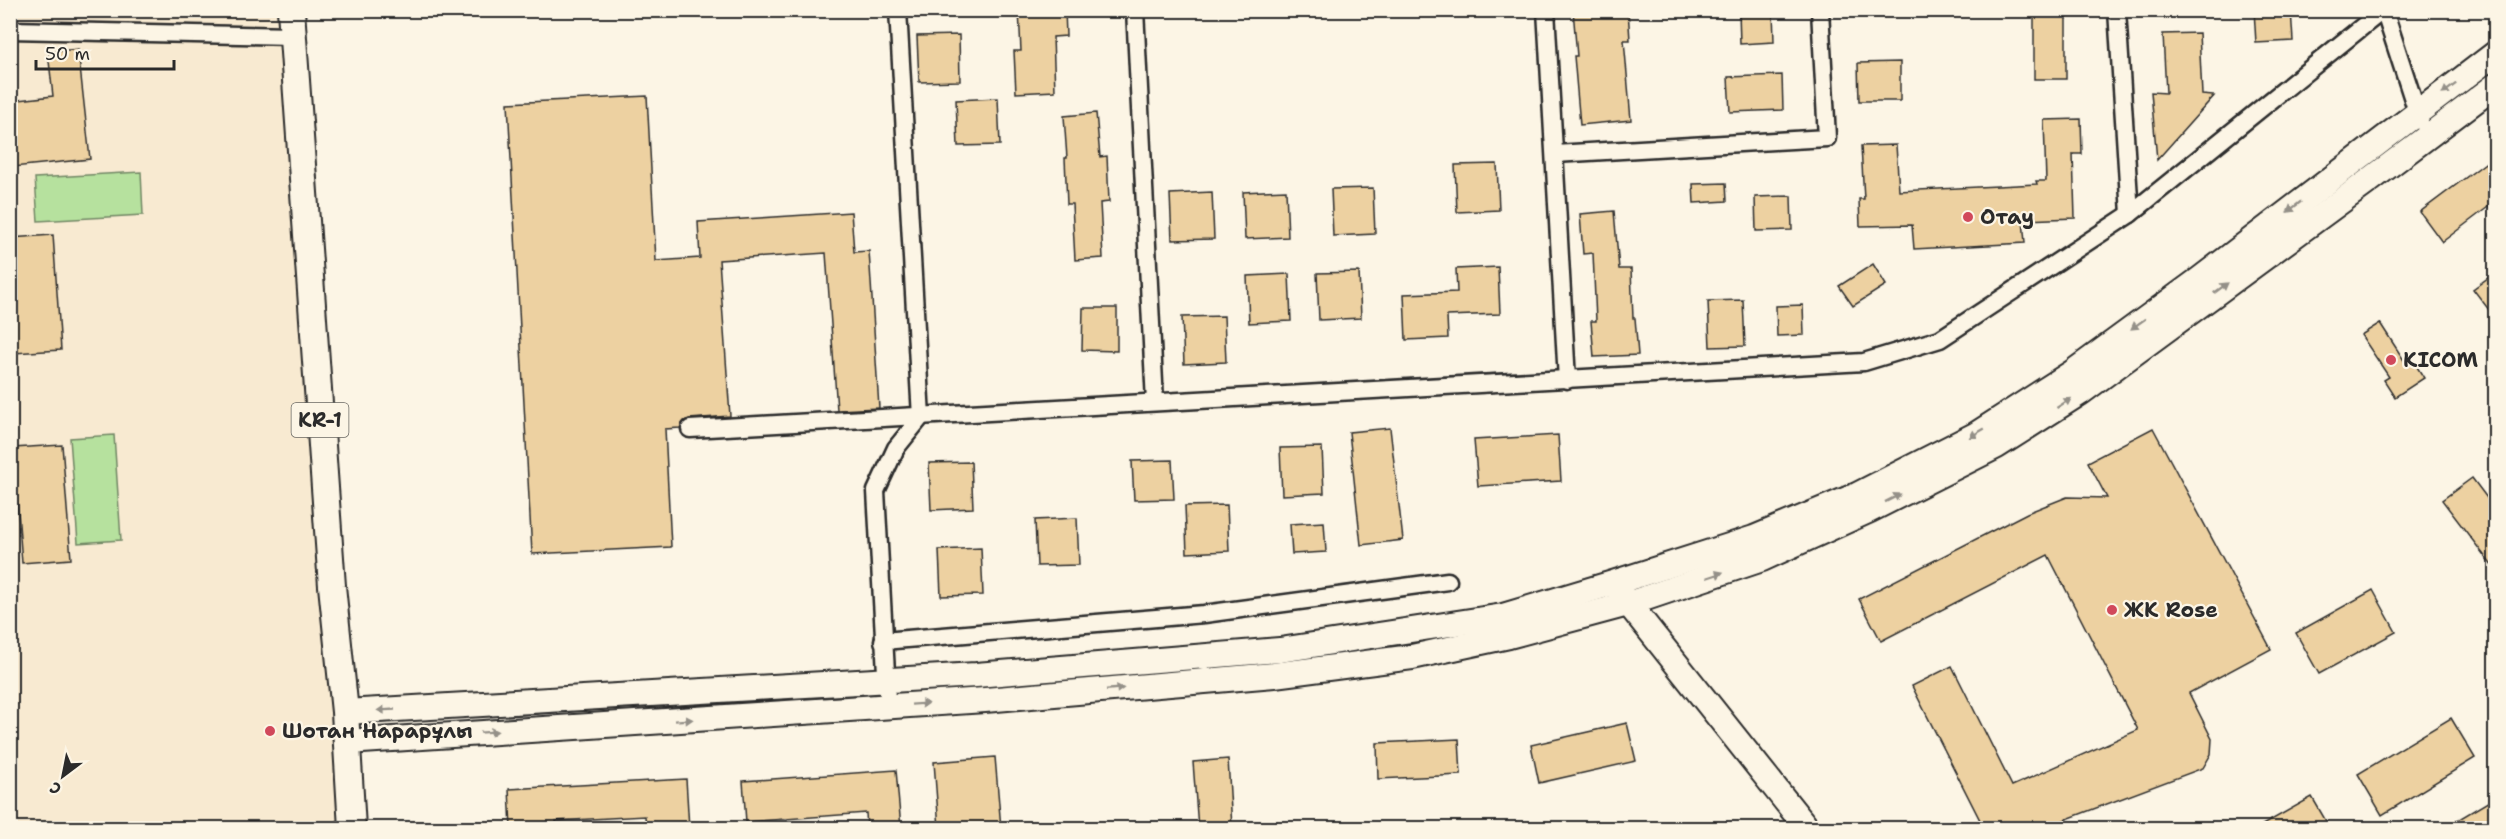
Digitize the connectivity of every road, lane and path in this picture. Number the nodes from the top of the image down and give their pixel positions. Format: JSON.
{"nodes":[{"id":1,"x":291,"y":10,"type":"edge"},
{"id":2,"x":898,"y":10,"type":"edge"},
{"id":3,"x":1135,"y":10,"type":"edge"},
{"id":4,"x":1546,"y":10,"type":"edge"},
{"id":5,"x":1820,"y":10,"type":"edge"},
{"id":6,"x":2117,"y":10,"type":"edge"},
{"id":7,"x":2383,"y":10,"type":"edge"},
{"id":8,"x":10,"y":30,"type":"edge"},
{"id":9,"x":292,"y":36,"type":"junction"},
{"id":10,"x":2496,"y":53,"type":"edge"},
{"id":11,"x":2496,"y":85,"type":"edge"},
{"id":12,"x":2418,"y":112,"type":"junction"},
{"id":13,"x":2425,"y":138,"type":"junction"},
{"id":14,"x":1555,"y":154,"type":"junction"},
{"id":15,"x":2130,"y":214,"type":"junction"},
{"id":16,"x":1567,"y":380,"type":"junction"},
{"id":17,"x":1155,"y":402,"type":"junction"},
{"id":18,"x":921,"y":417,"type":"junction"},
{"id":19,"x":690,"y":429,"type":"dead end"},
{"id":20,"x":1448,"y":581,"type":"dead end"},
{"id":21,"x":1613,"y":583,"type":"junction"},
{"id":22,"x":1628,"y":604,"type":"junction"},
{"id":23,"x":883,"y":641,"type":"junction"},
{"id":24,"x":887,"y":680,"type":"junction"},
{"id":25,"x":888,"y":706,"type":"junction"},
{"id":26,"x":345,"y":712,"type":"junction"},
{"id":27,"x":347,"y":741,"type":"junction"},
{"id":28,"x":352,"y":828,"type":"edge"},
{"id":29,"x":1807,"y":828,"type":"edge"}],
"edges":[{"from":1,"to":9,"type":"main road","number":"KR-1"},
{"from":2,"to":18,"type":"street"},
{"from":3,"to":17,"type":"street"},
{"from":4,"to":14,"type":"street"},
{"from":5,"to":14,"type":"street"},
{"from":6,"to":15,"type":"street"},
{"from":7,"to":12,"type":"street"},
{"from":7,"to":15,"type":"street"},
{"from":8,"to":9,"type":"street"},
{"from":9,"to":26,"type":"main road","number":"KR-1"},
{"from":10,"to":12,"type":"main road","one_way":true},
{"from":11,"to":13,"type":"main road"},
{"from":12,"to":13,"type":"street"},
{"from":12,"to":21,"type":"main road","one_way":true},
{"from":22,"to":13,"type":"main road","one_way":true},
{"from":14,"to":16,"type":"street"},
{"from":15,"to":16,"type":"street"},
{"from":16,"to":17,"type":"street"},
{"from":17,"to":18,"type":"street"},
{"from":18,"to":19,"type":"street"},
{"from":18,"to":23,"type":"street"},
{"from":20,"to":23,"type":"street"},
{"from":21,"to":22,"type":"main road"},
{"from":21,"to":24,"type":"main road"},
{"from":25,"to":22,"type":"main road","one_way":true},
{"from":22,"to":29,"type":"main road"},
{"from":23,"to":24,"type":"street"},
{"from":24,"to":25,"type":"street"},
{"from":24,"to":26,"type":"main road","one_way":true},
{"from":27,"to":25,"type":"main road","one_way":true},
{"from":26,"to":27,"type":"main road","number":"KR-1"},
{"from":27,"to":28,"type":"main road","number":"KR-1"}]}
